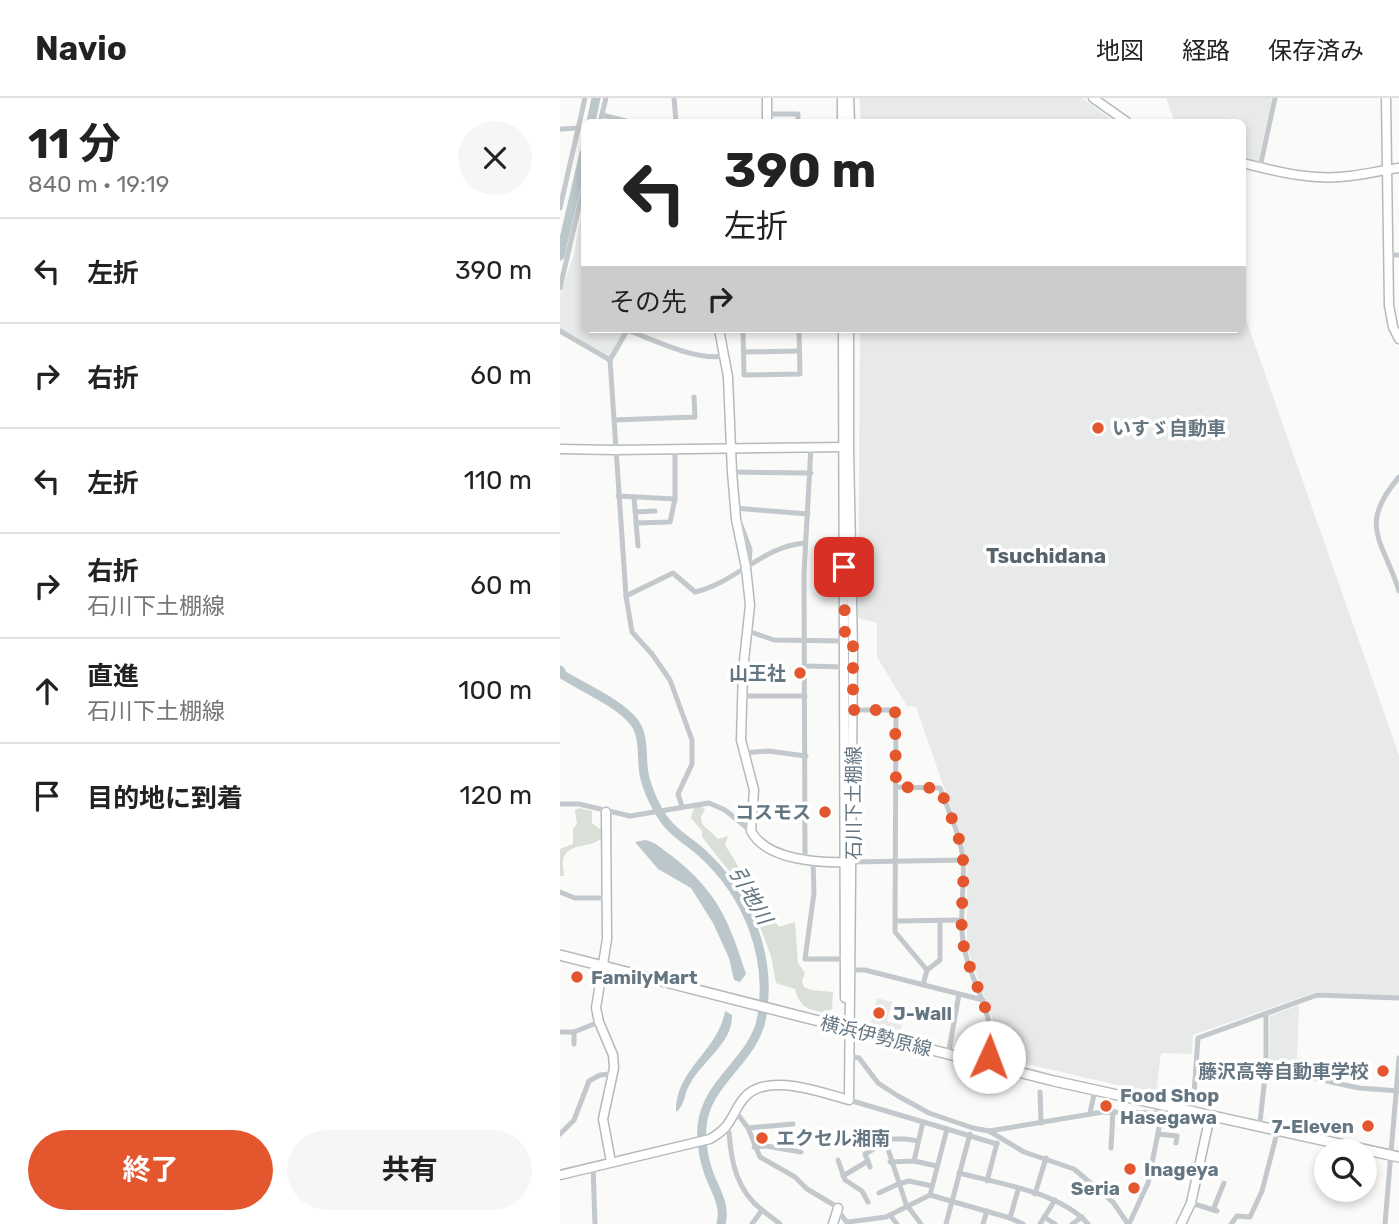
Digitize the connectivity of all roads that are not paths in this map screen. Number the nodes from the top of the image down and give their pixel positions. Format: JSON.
{"nodes":[{"id":1,"x":585,"y":98,"type":"edge"},
{"id":2,"x":606,"y":98,"type":"edge"},
{"id":3,"x":674,"y":98,"type":"edge"},
{"id":4,"x":767,"y":98,"type":"edge"},
{"id":5,"x":842,"y":98,"type":"edge"},
{"id":6,"x":849,"y":98,"type":"edge"},
{"id":7,"x":1093,"y":98,"type":"edge"},
{"id":8,"x":1275,"y":98,"type":"edge"},
{"id":9,"x":1386,"y":98,"type":"edge"},
{"id":10,"x":602,"y":115,"type":"junction"},
{"id":11,"x":767,"y":118,"type":"edge"},
{"id":12,"x":601,"y":119,"type":"edge"},
{"id":13,"x":618,"y":119,"type":"edge"},
{"id":14,"x":676,"y":119,"type":"edge"},
{"id":15,"x":798,"y":119,"type":"edge"},
{"id":16,"x":842,"y":119,"type":"edge"},
{"id":17,"x":850,"y":119,"type":"edge"},
{"id":18,"x":1124,"y":119,"type":"edge"},
{"id":19,"x":579,"y":128,"type":"junction"},
{"id":20,"x":560,"y":129,"type":"edge"},
{"id":21,"x":1246,"y":164,"type":"edge"},
{"id":22,"x":1260,"y":167,"type":"junction"},
{"id":23,"x":1399,"y":168,"type":"edge"},
{"id":24,"x":1387,"y":170,"type":"junction"},
{"id":25,"x":581,"y":199,"type":"edge"},
{"id":26,"x":560,"y":208,"type":"edge"},
{"id":27,"x":1388,"y":255,"type":"junction"},
{"id":28,"x":1399,"y":255,"type":"edge"},
{"id":29,"x":560,"y":288,"type":"edge"},
{"id":30,"x":560,"y":331,"type":"edge"},
{"id":31,"x":626,"y":333,"type":"edge"},
{"id":32,"x":636,"y":333,"type":"edge"},
{"id":33,"x":720,"y":333,"type":"edge"},
{"id":34,"x":743,"y":333,"type":"edge"},
{"id":35,"x":799,"y":333,"type":"edge"},
{"id":36,"x":843,"y":333,"type":"edge"},
{"id":37,"x":849,"y":333,"type":"edge"},
{"id":38,"x":1399,"y":339,"type":"edge"},
{"id":39,"x":799,"y":351,"type":"junction"},
{"id":40,"x":743,"y":352,"type":"junction"},
{"id":41,"x":723,"y":356,"type":"junction"},
{"id":42,"x":610,"y":360,"type":"junction"},
{"id":43,"x":694,"y":397,"type":"dead end"},
{"id":44,"x":614,"y":420,"type":"junction"},
{"id":45,"x":811,"y":447,"type":"junction"},
{"id":46,"x":846,"y":447,"type":"junction"},
{"id":47,"x":731,"y":448,"type":"junction"},
{"id":48,"x":560,"y":449,"type":"edge"},
{"id":49,"x":615,"y":450,"type":"junction"},
{"id":50,"x":675,"y":450,"type":"junction"},
{"id":51,"x":732,"y":472,"type":"junction"},
{"id":52,"x":811,"y":473,"type":"junction"},
{"id":53,"x":1399,"y":477,"type":"edge"},
{"id":54,"x":618,"y":496,"type":"junction"},
{"id":55,"x":634,"y":497,"type":"junction"},
{"id":56,"x":675,"y":499,"type":"junction"},
{"id":57,"x":655,"y":511,"type":"dead end"},
{"id":58,"x":736,"y":511,"type":"junction"},
{"id":59,"x":635,"y":512,"type":"junction"},
{"id":60,"x":808,"y":514,"type":"junction"},
{"id":61,"x":636,"y":523,"type":"junction"},
{"id":62,"x":805,"y":543,"type":"junction"},
{"id":63,"x":638,"y":547,"type":"dead end"},
{"id":64,"x":748,"y":567,"type":"junction"},
{"id":65,"x":1396,"y":575,"type":"edge"},
{"id":66,"x":1399,"y":591,"type":"edge"},
{"id":67,"x":626,"y":596,"type":"junction"},
{"id":68,"x":748,"y":631,"type":"junction"},
{"id":69,"x":805,"y":641,"type":"junction"},
{"id":70,"x":849,"y":641,"type":"junction"},
{"id":71,"x":805,"y":666,"type":"junction"},
{"id":72,"x":845,"y":667,"type":"junction"},
{"id":73,"x":742,"y":696,"type":"junction"},
{"id":74,"x":805,"y":696,"type":"junction"},
{"id":75,"x":853,"y":710,"type":"junction"},
{"id":76,"x":743,"y":753,"type":"junction"},
{"id":77,"x":806,"y":756,"type":"junction"},
{"id":78,"x":896,"y":787,"type":"junction"},
{"id":79,"x":560,"y":804,"type":"edge"},
{"id":80,"x":682,"y":806,"type":"junction"},
{"id":81,"x":606,"y":812,"type":"junction"},
{"id":82,"x":751,"y":831,"type":"junction"},
{"id":83,"x":963,"y":860,"type":"junction"},
{"id":84,"x":809,"y":861,"type":"junction"},
{"id":85,"x":896,"y":861,"type":"junction"},
{"id":86,"x":849,"y":862,"type":"junction"},
{"id":87,"x":560,"y":892,"type":"edge"},
{"id":88,"x":605,"y":898,"type":"junction"},
{"id":89,"x":962,"y":920,"type":"junction"},
{"id":90,"x":895,"y":921,"type":"junction"},
{"id":91,"x":940,"y":921,"type":"junction"},
{"id":92,"x":560,"y":953,"type":"edge"},
{"id":93,"x":845,"y":959,"type":"junction"},
{"id":94,"x":603,"y":964,"type":"junction"},
{"id":95,"x":851,"y":970,"type":"junction"},
{"id":96,"x":927,"y":970,"type":"junction"},
{"id":97,"x":923,"y":985,"type":"junction"},
{"id":98,"x":959,"y":995,"type":"junction"},
{"id":99,"x":1399,"y":998,"type":"edge"},
{"id":100,"x":983,"y":1000,"type":"junction"},
{"id":101,"x":1266,"y":1014,"type":"junction"},
{"id":102,"x":599,"y":1022,"type":"junction"},
{"id":103,"x":849,"y":1029,"type":"junction"},
{"id":104,"x":560,"y":1032,"type":"edge"},
{"id":105,"x":573,"y":1032,"type":"junction"},
{"id":106,"x":574,"y":1044,"type":"dead end"},
{"id":107,"x":949,"y":1050,"type":"junction"},
{"id":108,"x":849,"y":1056,"type":"junction"},
{"id":109,"x":1399,"y":1058,"type":"edge"},
{"id":110,"x":988,"y":1060,"type":"junction"},
{"id":111,"x":1266,"y":1068,"type":"junction"},
{"id":112,"x":612,"y":1074,"type":"junction"},
{"id":113,"x":1096,"y":1090,"type":"junction"},
{"id":114,"x":1040,"y":1091,"type":"dead end"},
{"id":115,"x":1398,"y":1091,"type":"edge"},
{"id":116,"x":849,"y":1100,"type":"junction"},
{"id":117,"x":1193,"y":1108,"type":"junction"},
{"id":118,"x":1163,"y":1109,"type":"junction"},
{"id":119,"x":1114,"y":1111,"type":"junction"},
{"id":120,"x":736,"y":1112,"type":"junction"},
{"id":121,"x":1090,"y":1113,"type":"junction"},
{"id":122,"x":1210,"y":1116,"type":"junction"},
{"id":123,"x":923,"y":1122,"type":"junction"},
{"id":124,"x":1260,"y":1122,"type":"junction"},
{"id":125,"x":1041,"y":1123,"type":"junction"},
{"id":126,"x":793,"y":1124,"type":"dead end"},
{"id":127,"x":1397,"y":1124,"type":"edge"},
{"id":128,"x":748,"y":1128,"type":"junction"},
{"id":129,"x":973,"y":1128,"type":"junction"},
{"id":130,"x":1278,"y":1128,"type":"junction"},
{"id":131,"x":726,"y":1129,"type":"junction"},
{"id":132,"x":947,"y":1129,"type":"junction"},
{"id":133,"x":989,"y":1130,"type":"junction"},
{"id":134,"x":560,"y":1134,"type":"edge"},
{"id":135,"x":1158,"y":1134,"type":"junction"},
{"id":136,"x":969,"y":1136,"type":"junction"},
{"id":137,"x":1177,"y":1137,"type":"dead end"},
{"id":138,"x":884,"y":1139,"type":"junction"},
{"id":139,"x":998,"y":1140,"type":"junction"},
{"id":140,"x":918,"y":1141,"type":"junction"},
{"id":141,"x":754,"y":1147,"type":"junction"},
{"id":142,"x":1111,"y":1148,"type":"dead end"},
{"id":143,"x":801,"y":1152,"type":"dead end"},
{"id":144,"x":1395,"y":1154,"type":"edge"},
{"id":145,"x":1046,"y":1158,"type":"junction"},
{"id":146,"x":838,"y":1160,"type":"dead end"},
{"id":147,"x":914,"y":1161,"type":"junction"},
{"id":148,"x":611,"y":1162,"type":"junction"},
{"id":149,"x":890,"y":1162,"type":"junction"},
{"id":150,"x":593,"y":1166,"type":"junction"},
{"id":151,"x":937,"y":1167,"type":"junction"},
{"id":152,"x":959,"y":1173,"type":"junction"},
{"id":153,"x":560,"y":1175,"type":"edge"},
{"id":154,"x":843,"y":1176,"type":"junction"},
{"id":155,"x":987,"y":1181,"type":"junction"},
{"id":156,"x":1224,"y":1183,"type":"dead end"},
{"id":157,"x":898,"y":1184,"type":"junction"},
{"id":158,"x":932,"y":1186,"type":"junction"},
{"id":159,"x":1018,"y":1190,"type":"junction"},
{"id":160,"x":879,"y":1193,"type":"dead end"},
{"id":161,"x":1035,"y":1194,"type":"junction"},
{"id":162,"x":930,"y":1195,"type":"junction"},
{"id":163,"x":1055,"y":1200,"type":"junction"},
{"id":164,"x":952,"y":1201,"type":"junction"},
{"id":165,"x":867,"y":1202,"type":"dead end"},
{"id":166,"x":1191,"y":1203,"type":"junction"},
{"id":167,"x":908,"y":1207,"type":"junction"},
{"id":168,"x":838,"y":1208,"type":"junction"},
{"id":169,"x":762,"y":1210,"type":"junction"},
{"id":170,"x":987,"y":1211,"type":"junction"},
{"id":171,"x":890,"y":1215,"type":"junction"},
{"id":172,"x":1044,"y":1217,"type":"junction"},
{"id":173,"x":1082,"y":1217,"type":"junction"},
{"id":174,"x":1010,"y":1218,"type":"junction"},
{"id":175,"x":868,"y":1222,"type":"edge"},
{"id":176,"x":848,"y":1223,"type":"edge"},
{"id":177,"x":595,"y":1224,"type":"edge"},
{"id":178,"x":752,"y":1224,"type":"edge"},
{"id":179,"x":780,"y":1224,"type":"edge"},
{"id":180,"x":833,"y":1224,"type":"edge"},
{"id":181,"x":897,"y":1224,"type":"edge"},
{"id":182,"x":921,"y":1224,"type":"edge"},
{"id":183,"x":946,"y":1224,"type":"edge"},
{"id":184,"x":983,"y":1224,"type":"edge"},
{"id":185,"x":1023,"y":1224,"type":"edge"},
{"id":186,"x":1040,"y":1224,"type":"edge"},
{"id":187,"x":1055,"y":1224,"type":"edge"},
{"id":188,"x":1072,"y":1224,"type":"edge"},
{"id":189,"x":1088,"y":1224,"type":"edge"},
{"id":190,"x":1128,"y":1224,"type":"edge"},
{"id":191,"x":1181,"y":1224,"type":"edge"},
{"id":192,"x":1231,"y":1224,"type":"edge"},
{"id":193,"x":1385,"y":1224,"type":"edge"}],
"edges":[{"from":1,"to":19,"type":"street"},
{"from":2,"to":10,"type":"street"},
{"from":3,"to":14,"type":"street"},
{"from":4,"to":11,"type":"street"},
{"from":5,"to":16,"type":"street"},
{"from":6,"to":17,"type":"street"},
{"from":7,"to":18,"type":"street"},
{"from":8,"to":22,"type":"street"},
{"from":9,"to":24,"type":"street"},
{"from":10,"to":12,"type":"street"},
{"from":10,"to":13,"type":"street"},
{"from":11,"to":15,"type":"street"},
{"from":19,"to":20,"type":"street"},
{"from":19,"to":26,"type":"street"},
{"from":21,"to":22,"type":"street"},
{"from":22,"to":24,"type":"street"},
{"from":23,"to":24,"type":"street"},
{"from":24,"to":27,"type":"street"},
{"from":25,"to":29,"type":"street"},
{"from":27,"to":28,"type":"street"},
{"from":27,"to":38,"type":"street"},
{"from":30,"to":42,"type":"street"},
{"from":31,"to":42,"type":"street"},
{"from":32,"to":41,"type":"street"},
{"from":33,"to":41,"type":"street"},
{"from":34,"to":40,"type":"street"},
{"from":35,"to":39,"type":"street"},
{"from":36,"to":46,"type":"street","name":"石川下土棚線"},
{"from":37,"to":46,"type":"street","name":"石川下土棚線"},
{"from":39,"to":40,"type":"street"},
{"from":39,"to":40,"type":"street"},
{"from":41,"to":47,"type":"street"},
{"from":42,"to":44,"type":"street"},
{"from":43,"to":44,"type":"street"},
{"from":44,"to":49,"type":"street"},
{"from":45,"to":46,"type":"street"},
{"from":45,"to":47,"type":"street"},
{"from":45,"to":52,"type":"street"},
{"from":46,"to":70,"type":"street","name":"石川下土棚線"},
{"from":47,"to":50,"type":"street"},
{"from":47,"to":51,"type":"street"},
{"from":48,"to":49,"type":"street"},
{"from":49,"to":50,"type":"street"},
{"from":49,"to":54,"type":"street"},
{"from":50,"to":56,"type":"street"},
{"from":51,"to":52,"type":"street"},
{"from":51,"to":58,"type":"street"},
{"from":52,"to":60,"type":"street"},
{"from":53,"to":65,"type":"street"},
{"from":54,"to":55,"type":"street"},
{"from":54,"to":67,"type":"street"},
{"from":55,"to":56,"type":"street"},
{"from":55,"to":59,"type":"street"},
{"from":56,"to":61,"type":"street"},
{"from":57,"to":59,"type":"street"},
{"from":58,"to":60,"type":"street"},
{"from":58,"to":64,"type":"street"},
{"from":59,"to":61,"type":"street"},
{"from":60,"to":62,"type":"street"},
{"from":61,"to":63,"type":"street"},
{"from":62,"to":64,"type":"street"},
{"from":62,"to":69,"type":"street"},
{"from":64,"to":67,"type":"street"},
{"from":64,"to":68,"type":"street"},
{"from":65,"to":66,"type":"street"},
{"from":67,"to":80,"type":"street"},
{"from":68,"to":69,"type":"street"},
{"from":68,"to":73,"type":"street"},
{"from":69,"to":70,"type":"street"},
{"from":69,"to":71,"type":"street"},
{"from":70,"to":72,"type":"street","name":"石川下土棚線"},
{"from":70,"to":75,"type":"street","name":"石川下土棚線"},
{"from":71,"to":72,"type":"street"},
{"from":71,"to":74,"type":"street"},
{"from":72,"to":86,"type":"street","name":"石川下土棚線"},
{"from":73,"to":74,"type":"street"},
{"from":73,"to":76,"type":"street"},
{"from":74,"to":77,"type":"street"},
{"from":75,"to":78,"type":"street"},
{"from":75,"to":86,"type":"street","name":"石川下土棚線"},
{"from":76,"to":77,"type":"street"},
{"from":76,"to":82,"type":"street"},
{"from":77,"to":84,"type":"street"},
{"from":78,"to":83,"type":"street"},
{"from":78,"to":85,"type":"street"},
{"from":79,"to":81,"type":"street"},
{"from":80,"to":81,"type":"street"},
{"from":80,"to":82,"type":"street"},
{"from":81,"to":88,"type":"street"},
{"from":82,"to":84,"type":"street"},
{"from":83,"to":85,"type":"street"},
{"from":83,"to":89,"type":"street"},
{"from":84,"to":86,"type":"street"},
{"from":84,"to":93,"type":"street"},
{"from":85,"to":86,"type":"street"},
{"from":85,"to":90,"type":"street"},
{"from":86,"to":93,"type":"street","name":"石川下土棚線"},
{"from":86,"to":95,"type":"street","name":"石川下土棚線"},
{"from":87,"to":88,"type":"street"},
{"from":88,"to":94,"type":"street"},
{"from":89,"to":91,"type":"street"},
{"from":89,"to":100,"type":"street"},
{"from":90,"to":91,"type":"street"},
{"from":90,"to":96,"type":"street"},
{"from":91,"to":96,"type":"street"},
{"from":92,"to":94,"type":"main road","name":"横浜伊勢原線"},
{"from":93,"to":103,"type":"street","name":"石川下土棚線"},
{"from":94,"to":102,"type":"street"},
{"from":94,"to":103,"type":"main road","name":"横浜伊勢原線"},
{"from":95,"to":97,"type":"street"},
{"from":95,"to":103,"type":"street","name":"石川下土棚線"},
{"from":96,"to":97,"type":"street"},
{"from":97,"to":98,"type":"street"},
{"from":98,"to":100,"type":"street"},
{"from":98,"to":107,"type":"street"},
{"from":99,"to":101,"type":"street"},
{"from":100,"to":110,"type":"street"},
{"from":101,"to":111,"type":"street"},
{"from":101,"to":117,"type":"street"},
{"from":102,"to":105,"type":"street"},
{"from":102,"to":112,"type":"street"},
{"from":103,"to":107,"type":"main road","name":"横浜伊勢原線"},
{"from":103,"to":108,"type":"street"},
{"from":103,"to":113,"type":"main road","name":"横浜伊勢原線"},
{"from":104,"to":105,"type":"street"},
{"from":105,"to":106,"type":"street"},
{"from":107,"to":110,"type":"main road","name":"横浜伊勢原線"},
{"from":108,"to":116,"type":"street"},
{"from":108,"to":129,"type":"street"},
{"from":109,"to":115,"type":"street"},
{"from":110,"to":117,"type":"main road","name":"横浜伊勢原線"},
{"from":111,"to":115,"type":"street"},
{"from":111,"to":124,"type":"street"},
{"from":112,"to":134,"type":"street"},
{"from":112,"to":148,"type":"street"},
{"from":113,"to":118,"type":"main road","name":"横浜伊勢原線"},
{"from":113,"to":121,"type":"street"},
{"from":114,"to":125,"type":"street"},
{"from":115,"to":127,"type":"street"},
{"from":116,"to":120,"type":"street"},
{"from":116,"to":123,"type":"street"},
{"from":117,"to":124,"type":"main road","name":"横浜伊勢原線"},
{"from":118,"to":119,"type":"street"},
{"from":118,"to":122,"type":"main road","name":"横浜伊勢原線"},
{"from":118,"to":135,"type":"street"},
{"from":119,"to":121,"type":"street"},
{"from":119,"to":142,"type":"street"},
{"from":120,"to":128,"type":"street"},
{"from":120,"to":131,"type":"street"},
{"from":121,"to":125,"type":"street"},
{"from":122,"to":130,"type":"main road","name":"横浜伊勢原線"},
{"from":122,"to":166,"type":"street"},
{"from":123,"to":132,"type":"street"},
{"from":123,"to":140,"type":"street"},
{"from":124,"to":130,"type":"main road","name":"横浜伊勢原線"},
{"from":125,"to":133,"type":"street"},
{"from":126,"to":128,"type":"street"},
{"from":127,"to":144,"type":"street"},
{"from":128,"to":141,"type":"street"},
{"from":129,"to":133,"type":"street"},
{"from":129,"to":136,"type":"street"},
{"from":130,"to":144,"type":"main road","name":"横浜伊勢原線"},
{"from":130,"to":192,"type":"street"},
{"from":131,"to":148,"type":"street"},
{"from":131,"to":169,"type":"street"},
{"from":132,"to":136,"type":"street"},
{"from":132,"to":151,"type":"street"},
{"from":133,"to":139,"type":"street"},
{"from":135,"to":137,"type":"street"},
{"from":135,"to":190,"type":"street"},
{"from":136,"to":139,"type":"street"},
{"from":136,"to":152,"type":"street"},
{"from":138,"to":140,"type":"street"},
{"from":138,"to":149,"type":"street"},
{"from":138,"to":154,"type":"street"},
{"from":139,"to":145,"type":"street"},
{"from":139,"to":155,"type":"street"},
{"from":140,"to":147,"type":"street"},
{"from":141,"to":143,"type":"street"},
{"from":141,"to":168,"type":"street"},
{"from":144,"to":193,"type":"street"},
{"from":145,"to":161,"type":"street"},
{"from":145,"to":190,"type":"street"},
{"from":146,"to":154,"type":"street"},
{"from":147,"to":149,"type":"street"},
{"from":147,"to":151,"type":"street"},
{"from":148,"to":150,"type":"street"},
{"from":149,"to":157,"type":"street"},
{"from":150,"to":153,"type":"street"},
{"from":150,"to":177,"type":"street"},
{"from":151,"to":158,"type":"street"},
{"from":152,"to":155,"type":"street"},
{"from":152,"to":164,"type":"street"},
{"from":154,"to":165,"type":"street"},
{"from":155,"to":159,"type":"street"},
{"from":156,"to":166,"type":"street"},
{"from":157,"to":158,"type":"street"},
{"from":157,"to":160,"type":"street"},
{"from":157,"to":167,"type":"street"},
{"from":158,"to":162,"type":"street"},
{"from":159,"to":161,"type":"street"},
{"from":159,"to":174,"type":"street"},
{"from":161,"to":163,"type":"street"},
{"from":162,"to":164,"type":"street"},
{"from":162,"to":167,"type":"street"},
{"from":163,"to":172,"type":"street"},
{"from":163,"to":173,"type":"street"},
{"from":164,"to":170,"type":"street"},
{"from":164,"to":183,"type":"street"},
{"from":166,"to":191,"type":"street"},
{"from":167,"to":171,"type":"street"},
{"from":167,"to":182,"type":"street"},
{"from":168,"to":176,"type":"street"},
{"from":168,"to":180,"type":"street"},
{"from":169,"to":178,"type":"street"},
{"from":169,"to":179,"type":"street"},
{"from":170,"to":174,"type":"street"},
{"from":170,"to":184,"type":"street"},
{"from":171,"to":175,"type":"street"},
{"from":171,"to":181,"type":"street"},
{"from":172,"to":186,"type":"street"},
{"from":172,"to":187,"type":"street"},
{"from":173,"to":188,"type":"street"},
{"from":173,"to":189,"type":"street"},
{"from":174,"to":185,"type":"street"},
{"from":175,"to":176,"type":"street"}]}
